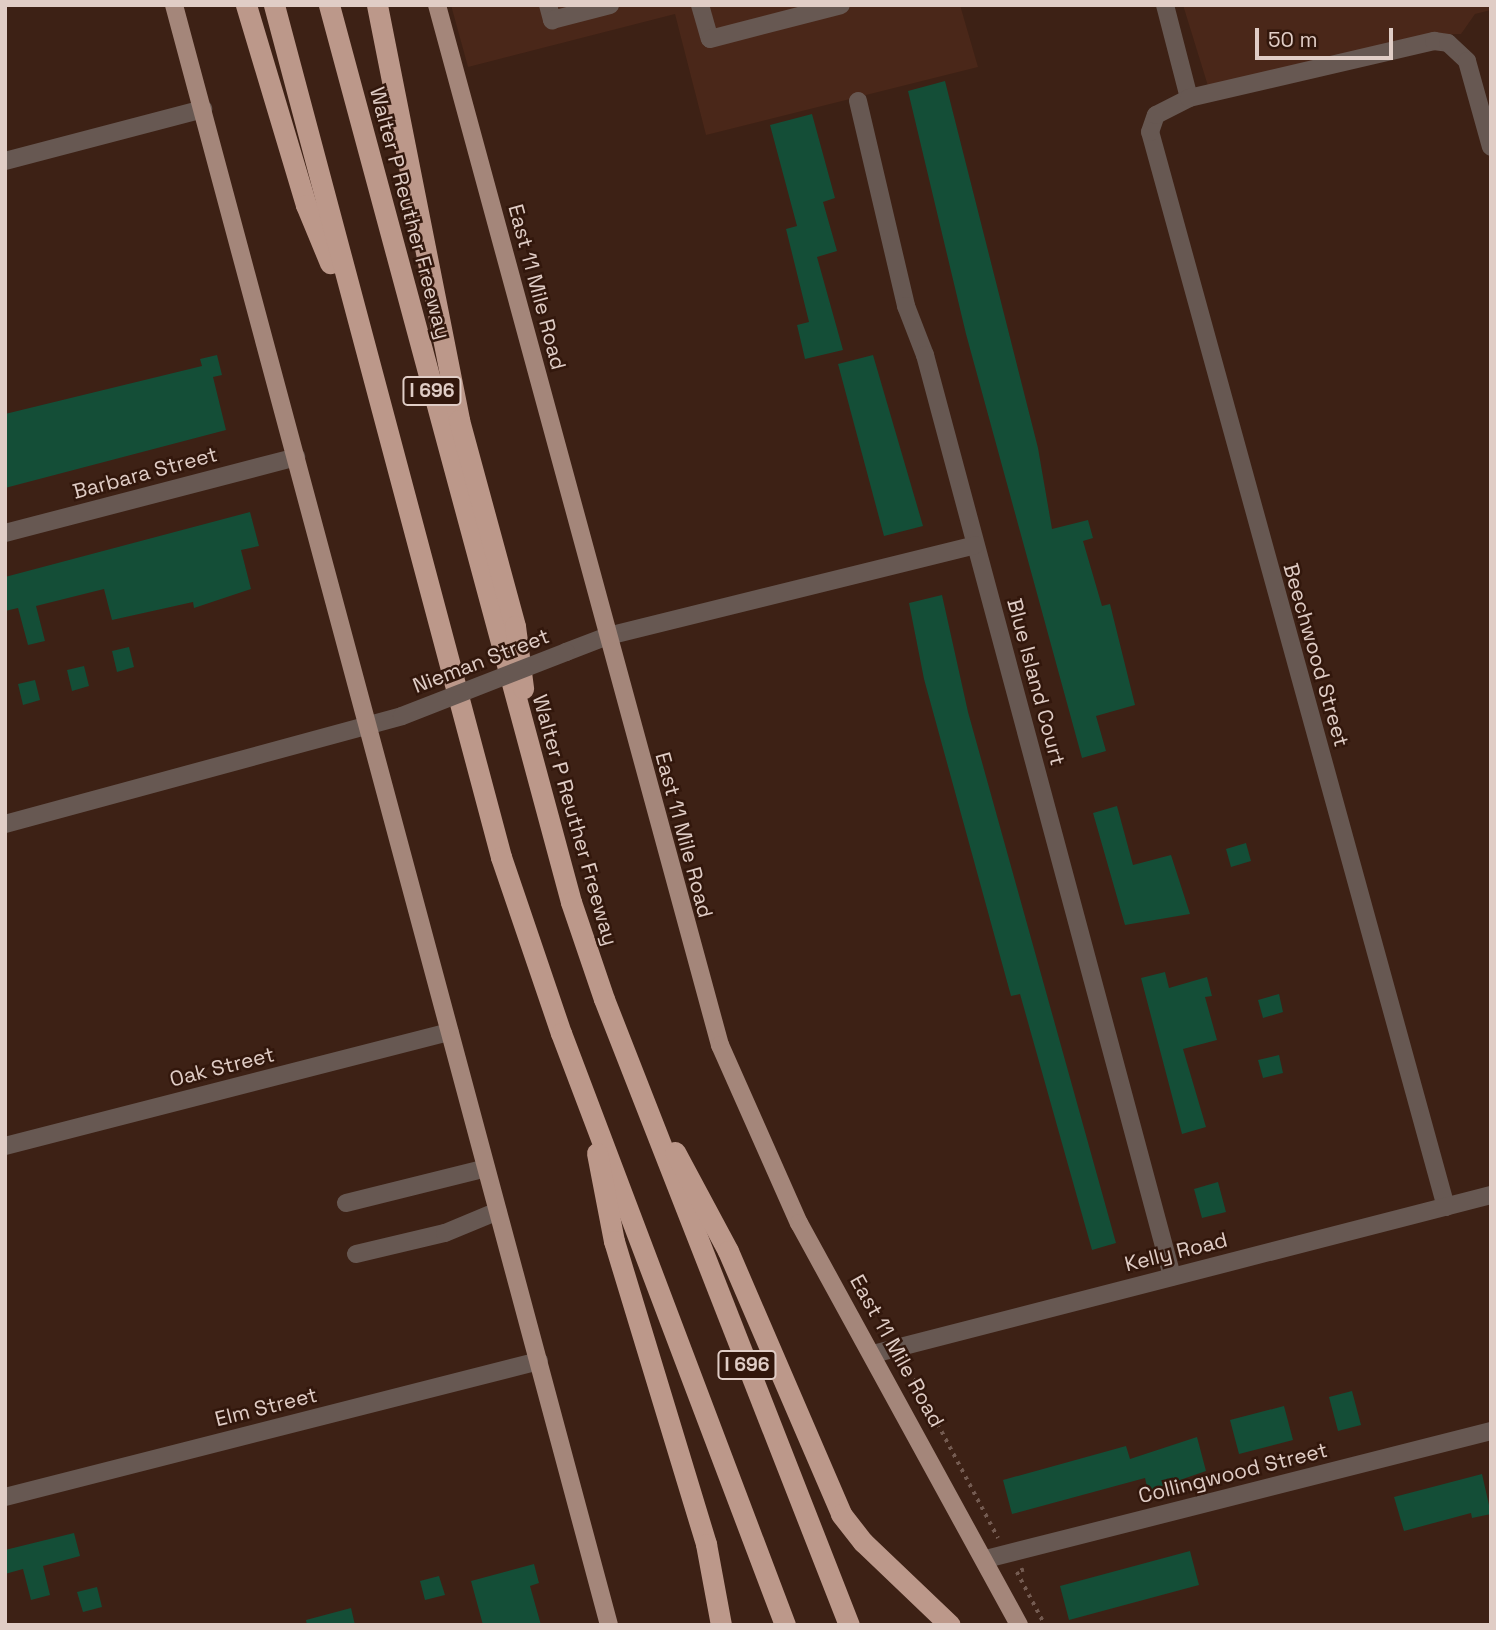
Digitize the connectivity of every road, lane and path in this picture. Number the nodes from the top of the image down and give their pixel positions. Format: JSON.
{"nodes":[{"id":1,"x":174,"y":5,"type":"edge"},
{"id":2,"x":246,"y":5,"type":"edge"},
{"id":3,"x":274,"y":5,"type":"edge"},
{"id":4,"x":328,"y":5,"type":"edge"},
{"id":5,"x":377,"y":5,"type":"edge"},
{"id":6,"x":437,"y":5,"type":"edge"},
{"id":7,"x":548,"y":5,"type":"edge"},
{"id":8,"x":610,"y":5,"type":"edge"},
{"id":9,"x":700,"y":5,"type":"edge"},
{"id":10,"x":841,"y":5,"type":"edge"},
{"id":11,"x":1166,"y":5,"type":"edge"},
{"id":12,"x":1189,"y":98,"type":"junction"},
{"id":13,"x":858,"y":101,"type":"dead end"},
{"id":14,"x":203,"y":109,"type":"junction"},
{"id":15,"x":1491,"y":147,"type":"edge"},
{"id":16,"x":5,"y":161,"type":"edge"},
{"id":17,"x":355,"y":318,"type":"junction"},
{"id":18,"x":296,"y":457,"type":"junction"},
{"id":19,"x":5,"y":533,"type":"edge"},
{"id":20,"x":975,"y":545,"type":"junction"},
{"id":21,"x":608,"y":636,"type":"junction"},
{"id":22,"x":369,"y":729,"type":"junction"},
{"id":23,"x":536,"y":777,"type":"junction"},
{"id":24,"x":5,"y":824,"type":"edge"},
{"id":25,"x":450,"y":1032,"type":"junction"},
{"id":26,"x":588,"y":1106,"type":"junction"},
{"id":27,"x":646,"y":1106,"type":"junction"},
{"id":28,"x":5,"y":1146,"type":"edge"},
{"id":29,"x":486,"y":1168,"type":"junction"},
{"id":30,"x":1491,"y":1195,"type":"edge"},
{"id":31,"x":346,"y":1203,"type":"dead end"},
{"id":32,"x":1446,"y":1207,"type":"junction"},
{"id":33,"x":498,"y":1211,"type":"junction"},
{"id":34,"x":356,"y":1254,"type":"dead end"},
{"id":35,"x":1172,"y":1276,"type":"junction"},
{"id":36,"x":873,"y":1354,"type":"junction"},
{"id":37,"x":539,"y":1361,"type":"junction"},
{"id":38,"x":904,"y":1365,"type":"dead end"},
{"id":39,"x":1491,"y":1431,"type":"edge"},
{"id":40,"x":5,"y":1497,"type":"edge"},
{"id":41,"x":998,"y":1539,"type":"dead end"},
{"id":42,"x":986,"y":1559,"type":"junction"},
{"id":43,"x":1017,"y":1572,"type":"dead end"},
{"id":44,"x":609,"y":1625,"type":"edge"},
{"id":45,"x":721,"y":1625,"type":"edge"},
{"id":46,"x":785,"y":1625,"type":"edge"},
{"id":47,"x":849,"y":1625,"type":"edge"},
{"id":48,"x":950,"y":1625,"type":"edge"},
{"id":49,"x":1019,"y":1625,"type":"edge"},
{"id":50,"x":1045,"y":1625,"type":"edge"}],
"edges":[{"from":1,"to":14,"type":"main road"},
{"from":2,"to":17,"type":"highway"},
{"from":3,"to":17,"type":"highway","number":"I 696"},
{"from":4,"to":23,"type":"highway","name":"Walter P Reuther Freeway","number":"I 696"},
{"from":5,"to":23,"type":"highway"},
{"from":6,"to":21,"type":"main road","name":"East 11 Mile Road"},
{"from":7,"to":8,"type":"street"},
{"from":9,"to":10,"type":"street"},
{"from":11,"to":12,"type":"street"},
{"from":12,"to":15,"type":"street"},
{"from":12,"to":32,"type":"street","name":"Beechwood Street"},
{"from":13,"to":20,"type":"street","name":"Blue Island Court"},
{"from":14,"to":16,"type":"street"},
{"from":14,"to":18,"type":"main road"},
{"from":17,"to":26,"type":"highway","number":"I 696"},
{"from":18,"to":19,"type":"street","name":"Barbara Street"},
{"from":18,"to":22,"type":"main road"},
{"from":20,"to":21,"type":"street","name":"Nieman Street"},
{"from":20,"to":35,"type":"street","name":"Blue Island Court"},
{"from":21,"to":22,"type":"street","name":"Nieman Street","bridge":true},
{"from":21,"to":36,"type":"main road","name":"East 11 Mile Road"},
{"from":22,"to":24,"type":"street","name":"Nieman Street"},
{"from":22,"to":25,"type":"main road"},
{"from":23,"to":27,"type":"highway","name":"Walter P Reuther Freeway","number":"I 696"},
{"from":25,"to":28,"type":"street","name":"Oak Street"},
{"from":25,"to":29,"type":"main road"},
{"from":26,"to":45,"type":"highway"},
{"from":26,"to":46,"type":"highway","number":"I 696"},
{"from":27,"to":47,"type":"highway","name":"Walter P Reuther Freeway","number":"I 696"},
{"from":27,"to":48,"type":"highway"},
{"from":29,"to":31,"type":"street"},
{"from":29,"to":33,"type":"main road"},
{"from":30,"to":32,"type":"street","name":"Kelly Road"},
{"from":32,"to":35,"type":"street","name":"Kelly Road"},
{"from":33,"to":34,"type":"street"},
{"from":33,"to":37,"type":"main road"},
{"from":35,"to":36,"type":"street","name":"Kelly Road"},
{"from":36,"to":42,"type":"main road","name":"East 11 Mile Road"},
{"from":37,"to":40,"type":"street","name":"Elm Street"},
{"from":37,"to":44,"type":"main road"},
{"from":38,"to":41,"type":"path"},
{"from":39,"to":42,"type":"street","name":"Collingwood Street"},
{"from":42,"to":49,"type":"main road","name":"East 11 Mile Road"},
{"from":43,"to":50,"type":"path"}]}
